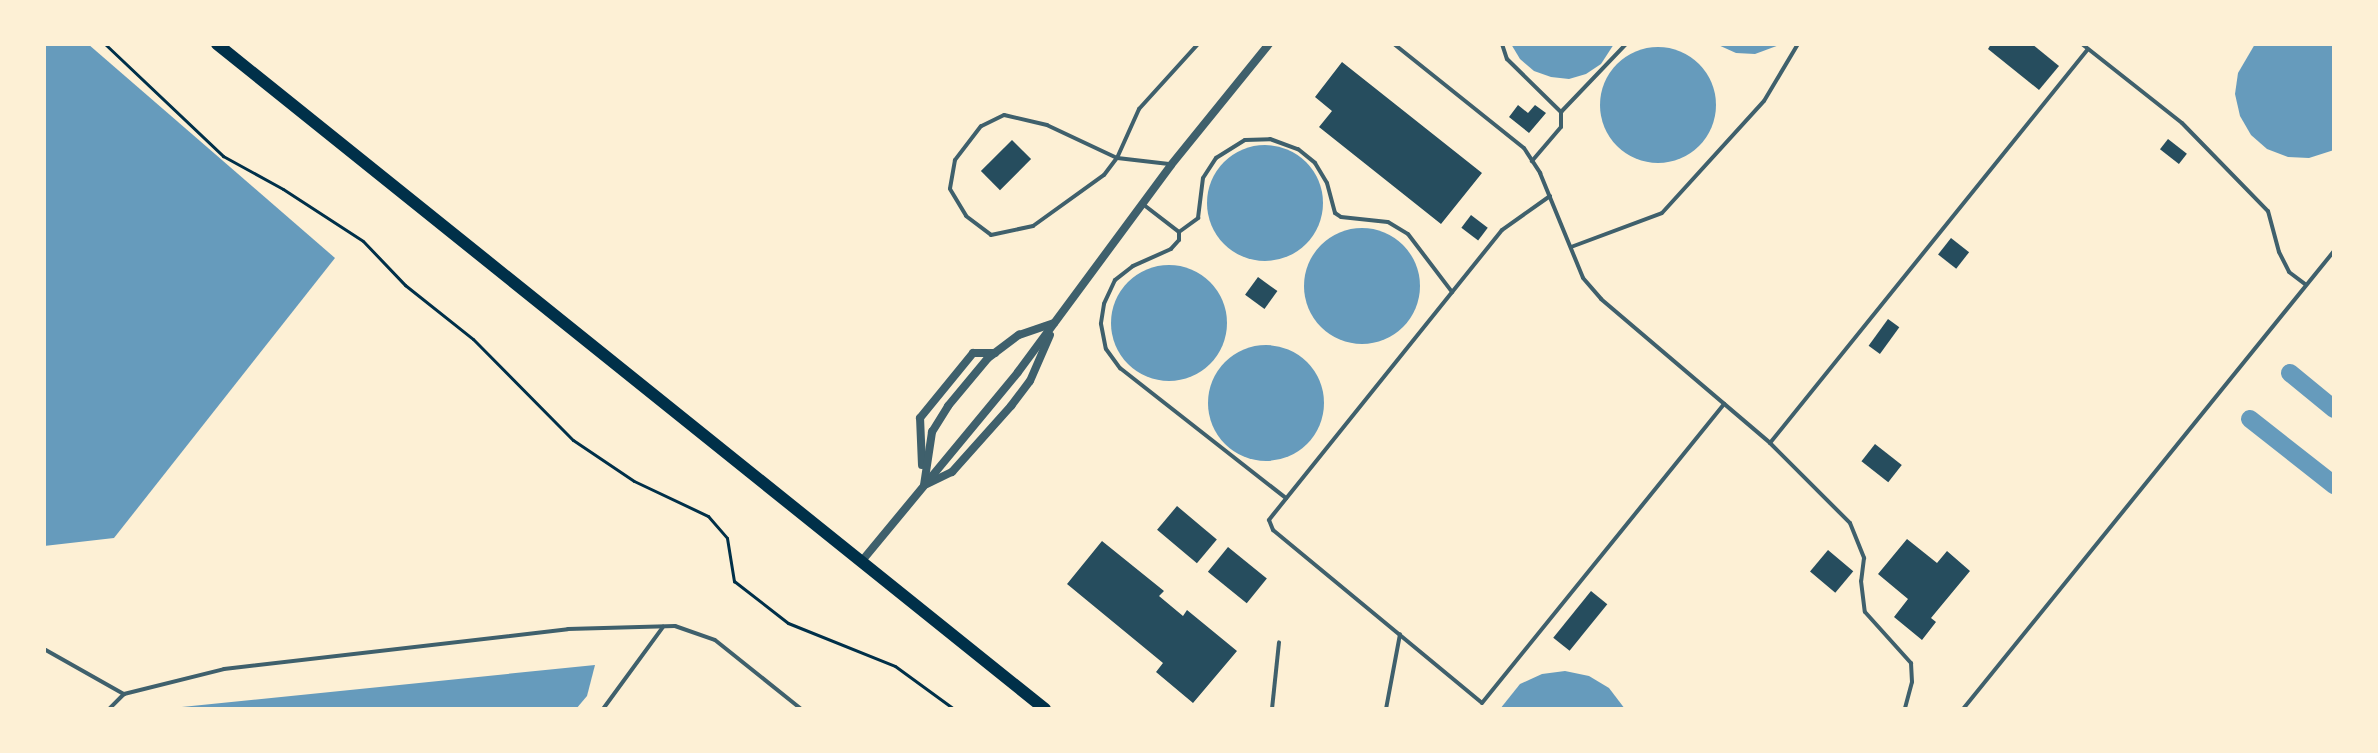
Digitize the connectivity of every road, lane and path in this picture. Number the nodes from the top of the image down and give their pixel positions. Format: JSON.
{"nodes":[{"id":1,"x":105,"y":44,"type":"edge"},
{"id":2,"x":217,"y":44,"type":"edge"},
{"id":3,"x":1198,"y":44,"type":"edge"},
{"id":4,"x":1269,"y":44,"type":"edge"},
{"id":5,"x":1394,"y":44,"type":"edge"},
{"id":6,"x":1502,"y":44,"type":"edge"},
{"id":7,"x":1626,"y":44,"type":"edge"},
{"id":8,"x":1798,"y":44,"type":"edge"},
{"id":9,"x":2082,"y":44,"type":"edge"},
{"id":10,"x":2088,"y":49,"type":"junction"},
{"id":11,"x":1561,"y":112,"type":"junction"},
{"id":12,"x":1117,"y":158,"type":"junction"},
{"id":13,"x":1532,"y":161,"type":"junction"},
{"id":14,"x":1171,"y":165,"type":"junction"},
{"id":15,"x":1550,"y":196,"type":"junction"},
{"id":16,"x":1142,"y":203,"type":"junction"},
{"id":17,"x":1179,"y":232,"type":"junction"},
{"id":18,"x":1571,"y":247,"type":"junction"},
{"id":19,"x":2334,"y":251,"type":"edge"},
{"id":20,"x":2306,"y":285,"type":"junction"},
{"id":21,"x":1452,"y":292,"type":"junction"},
{"id":22,"x":1055,"y":323,"type":"junction"},
{"id":23,"x":995,"y":353,"type":"junction"},
{"id":24,"x":1724,"y":404,"type":"junction"},
{"id":25,"x":1770,"y":443,"type":"junction"},
{"id":26,"x":923,"y":486,"type":"junction"},
{"id":27,"x":1286,"y":498,"type":"junction"},
{"id":28,"x":861,"y":562,"type":"junction"},
{"id":29,"x":664,"y":626,"type":"junction"},
{"id":30,"x":1400,"y":634,"type":"junction"},
{"id":31,"x":1279,"y":642,"type":"dead end"},
{"id":32,"x":44,"y":649,"type":"edge"},
{"id":33,"x":124,"y":694,"type":"junction"},
{"id":34,"x":1481,"y":706,"type":"edge"},
{"id":35,"x":109,"y":709,"type":"edge"},
{"id":36,"x":603,"y":709,"type":"edge"},
{"id":37,"x":801,"y":709,"type":"edge"},
{"id":38,"x":954,"y":709,"type":"edge"},
{"id":39,"x":1045,"y":709,"type":"edge"},
{"id":40,"x":1272,"y":709,"type":"edge"},
{"id":41,"x":1386,"y":709,"type":"edge"},
{"id":42,"x":1905,"y":709,"type":"edge"},
{"id":43,"x":1963,"y":709,"type":"edge"}],
"edges":[{"from":1,"to":38,"type":"path"},
{"from":2,"to":28,"type":"main road"},
{"from":3,"to":12,"type":"lane"},
{"from":4,"to":14,"type":"street"},
{"from":5,"to":13,"type":"lane"},
{"from":6,"to":11,"type":"lane"},
{"from":7,"to":11,"type":"lane"},
{"from":8,"to":18,"type":"lane"},
{"from":9,"to":10,"type":"lane"},
{"from":10,"to":20,"type":"lane"},
{"from":10,"to":25,"type":"lane"},
{"from":11,"to":13,"type":"lane"},
{"from":12,"to":12,"type":"lane"},
{"from":12,"to":14,"type":"lane"},
{"from":13,"to":15,"type":"lane"},
{"from":14,"to":16,"type":"street"},
{"from":15,"to":18,"type":"lane"},
{"from":15,"to":21,"type":"lane"},
{"from":16,"to":17,"type":"lane"},
{"from":16,"to":22,"type":"street"},
{"from":17,"to":21,"type":"lane"},
{"from":17,"to":27,"type":"lane"},
{"from":18,"to":24,"type":"lane"},
{"from":19,"to":20,"type":"lane"},
{"from":20,"to":43,"type":"lane"},
{"from":21,"to":27,"type":"lane"},
{"from":22,"to":23,"type":"street"},
{"from":22,"to":26,"type":"street"},
{"from":22,"to":26,"type":"street"},
{"from":23,"to":26,"type":"street"},
{"from":23,"to":26,"type":"street"},
{"from":24,"to":25,"type":"lane"},
{"from":24,"to":34,"type":"lane"},
{"from":25,"to":42,"type":"lane"},
{"from":26,"to":28,"type":"street"},
{"from":27,"to":30,"type":"lane"},
{"from":28,"to":39,"type":"main road"},
{"from":29,"to":33,"type":"lane"},
{"from":29,"to":36,"type":"lane"},
{"from":29,"to":37,"type":"lane"},
{"from":30,"to":34,"type":"lane"},
{"from":30,"to":41,"type":"lane"},
{"from":31,"to":40,"type":"lane"},
{"from":32,"to":33,"type":"lane"},
{"from":33,"to":35,"type":"lane"}]}
